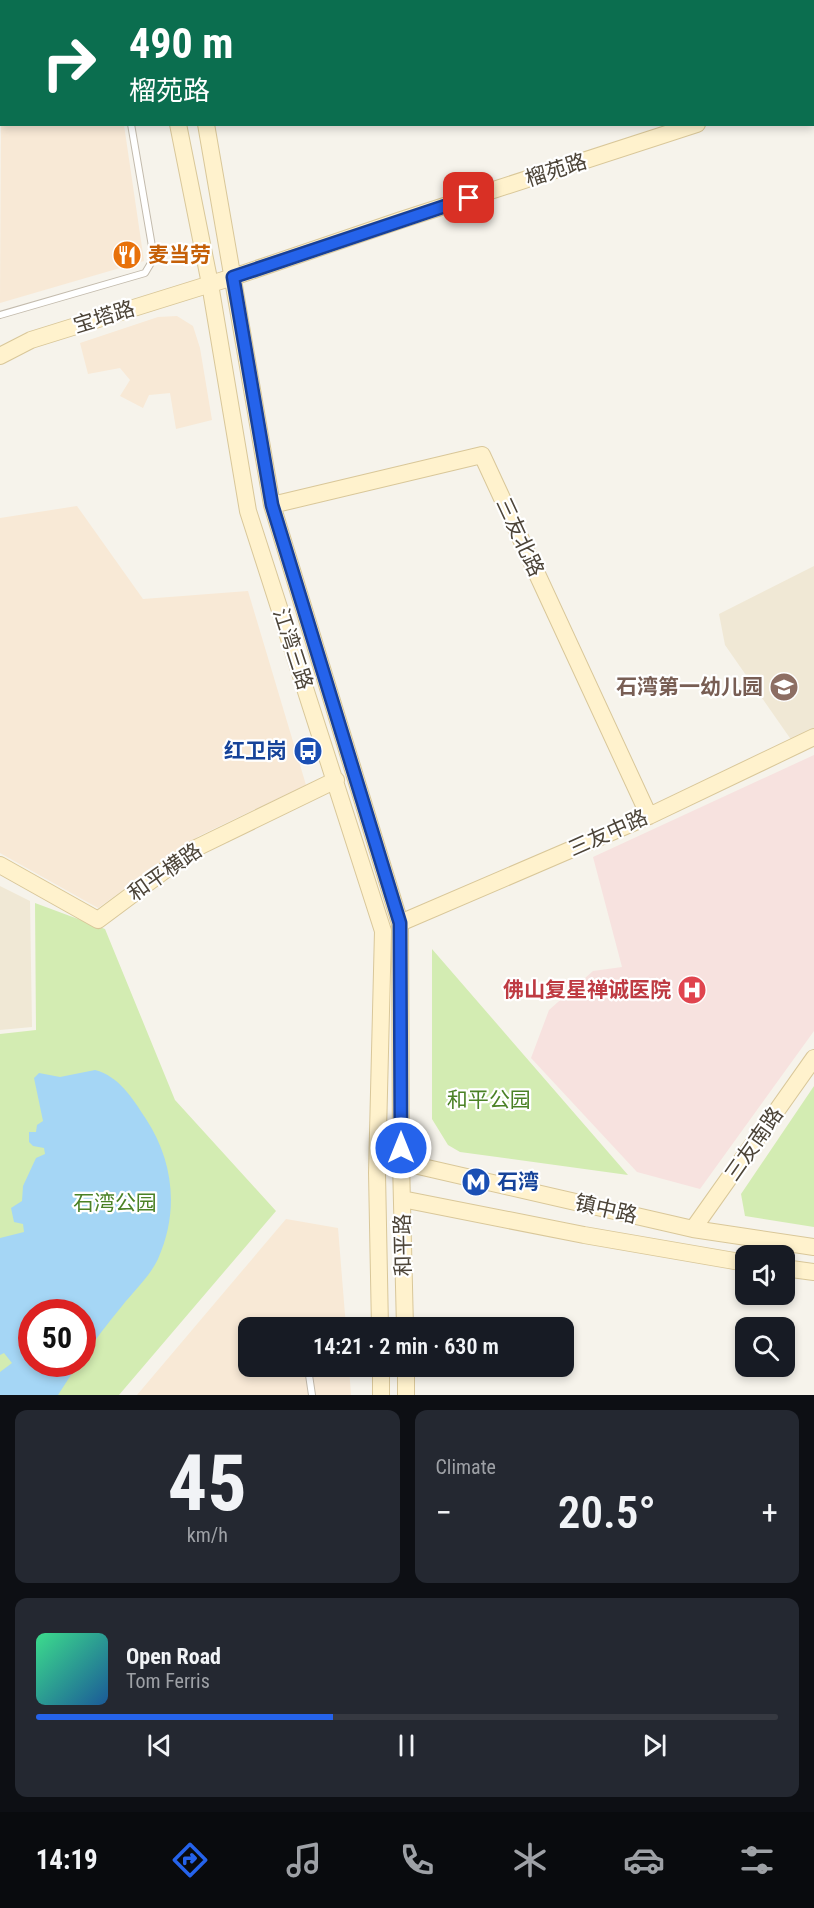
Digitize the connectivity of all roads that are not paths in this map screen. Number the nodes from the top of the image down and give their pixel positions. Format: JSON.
{"nodes":[{"id":1,"x":130,"y":126,"type":"edge"},
{"id":2,"x":178,"y":126,"type":"edge"},
{"id":3,"x":206,"y":126,"type":"edge"},
{"id":4,"x":691,"y":126,"type":"edge"},
{"id":5,"x":233,"y":277,"type":"junction"},
{"id":6,"x":210,"y":284,"type":"junction"},
{"id":7,"x":0,"y":315,"type":"edge"},
{"id":8,"x":0,"y":356,"type":"edge"},
{"id":9,"x":272,"y":505,"type":"junction"},
{"id":10,"x":814,"y":737,"type":"edge"},
{"id":11,"x":336,"y":780,"type":"junction"},
{"id":12,"x":649,"y":816,"type":"junction"},
{"id":13,"x":0,"y":865,"type":"edge"},
{"id":14,"x":400,"y":923,"type":"junction"},
{"id":15,"x":814,"y":1058,"type":"edge"},
{"id":16,"x":401,"y":1162,"type":"junction"},
{"id":17,"x":378,"y":1173,"type":"junction"},
{"id":18,"x":402,"y":1198,"type":"junction"},
{"id":19,"x":693,"y":1229,"type":"junction"},
{"id":20,"x":814,"y":1247,"type":"edge"},
{"id":21,"x":735,"y":1261,"type":"edge"},
{"id":22,"x":795,"y":1269,"type":"edge"},
{"id":23,"x":814,"y":1272,"type":"edge"},
{"id":24,"x":380,"y":1317,"type":"edge"},
{"id":25,"x":405,"y":1317,"type":"edge"},
{"id":26,"x":309,"y":1377,"type":"edge"},
{"id":27,"x":381,"y":1377,"type":"edge"},
{"id":28,"x":406,"y":1377,"type":"edge"},
{"id":29,"x":312,"y":1395,"type":"edge"},
{"id":30,"x":381,"y":1395,"type":"edge"},
{"id":31,"x":406,"y":1395,"type":"edge"}],
"edges":[{"from":1,"to":7,"type":"lane"},
{"from":2,"to":6,"type":"main road","name":"江湾三路"},
{"from":3,"to":5,"type":"main road","name":"江湾三路"},
{"from":4,"to":5,"type":"main road","name":"榴苑路"},
{"from":5,"to":6,"type":"main road","name":"榴苑路"},
{"from":5,"to":9,"type":"main road","name":"江湾三路"},
{"from":6,"to":8,"type":"main road","name":"宝塔路"},
{"from":6,"to":11,"type":"main road","name":"江湾三路"},
{"from":9,"to":12,"type":"main road","name":"三友北路"},
{"from":9,"to":14,"type":"main road","name":"江湾三路"},
{"from":10,"to":12,"type":"main road","name":"三友中路"},
{"from":11,"to":13,"type":"main road","name":"和平横路"},
{"from":11,"to":17,"type":"main road","name":"江湾三路"},
{"from":12,"to":14,"type":"main road","name":"三友中路"},
{"from":14,"to":16,"type":"main road","name":"江湾三路"},
{"from":15,"to":19,"type":"main road","name":"三友南路"},
{"from":16,"to":17,"type":"main road"},
{"from":16,"to":18,"type":"main road","name":"和平路"},
{"from":16,"to":19,"type":"main road","name":"镇中路"},
{"from":17,"to":18,"type":"main road"},
{"from":17,"to":24,"type":"main road","name":"和平路"},
{"from":18,"to":21,"type":"main road","name":"镇中路"},
{"from":18,"to":25,"type":"main road","name":"和平路"},
{"from":19,"to":20,"type":"main road","name":"镇中路"},
{"from":22,"to":23,"type":"main road"},
{"from":26,"to":29,"type":"lane"},
{"from":27,"to":30,"type":"main road"},
{"from":28,"to":31,"type":"main road"}]}
